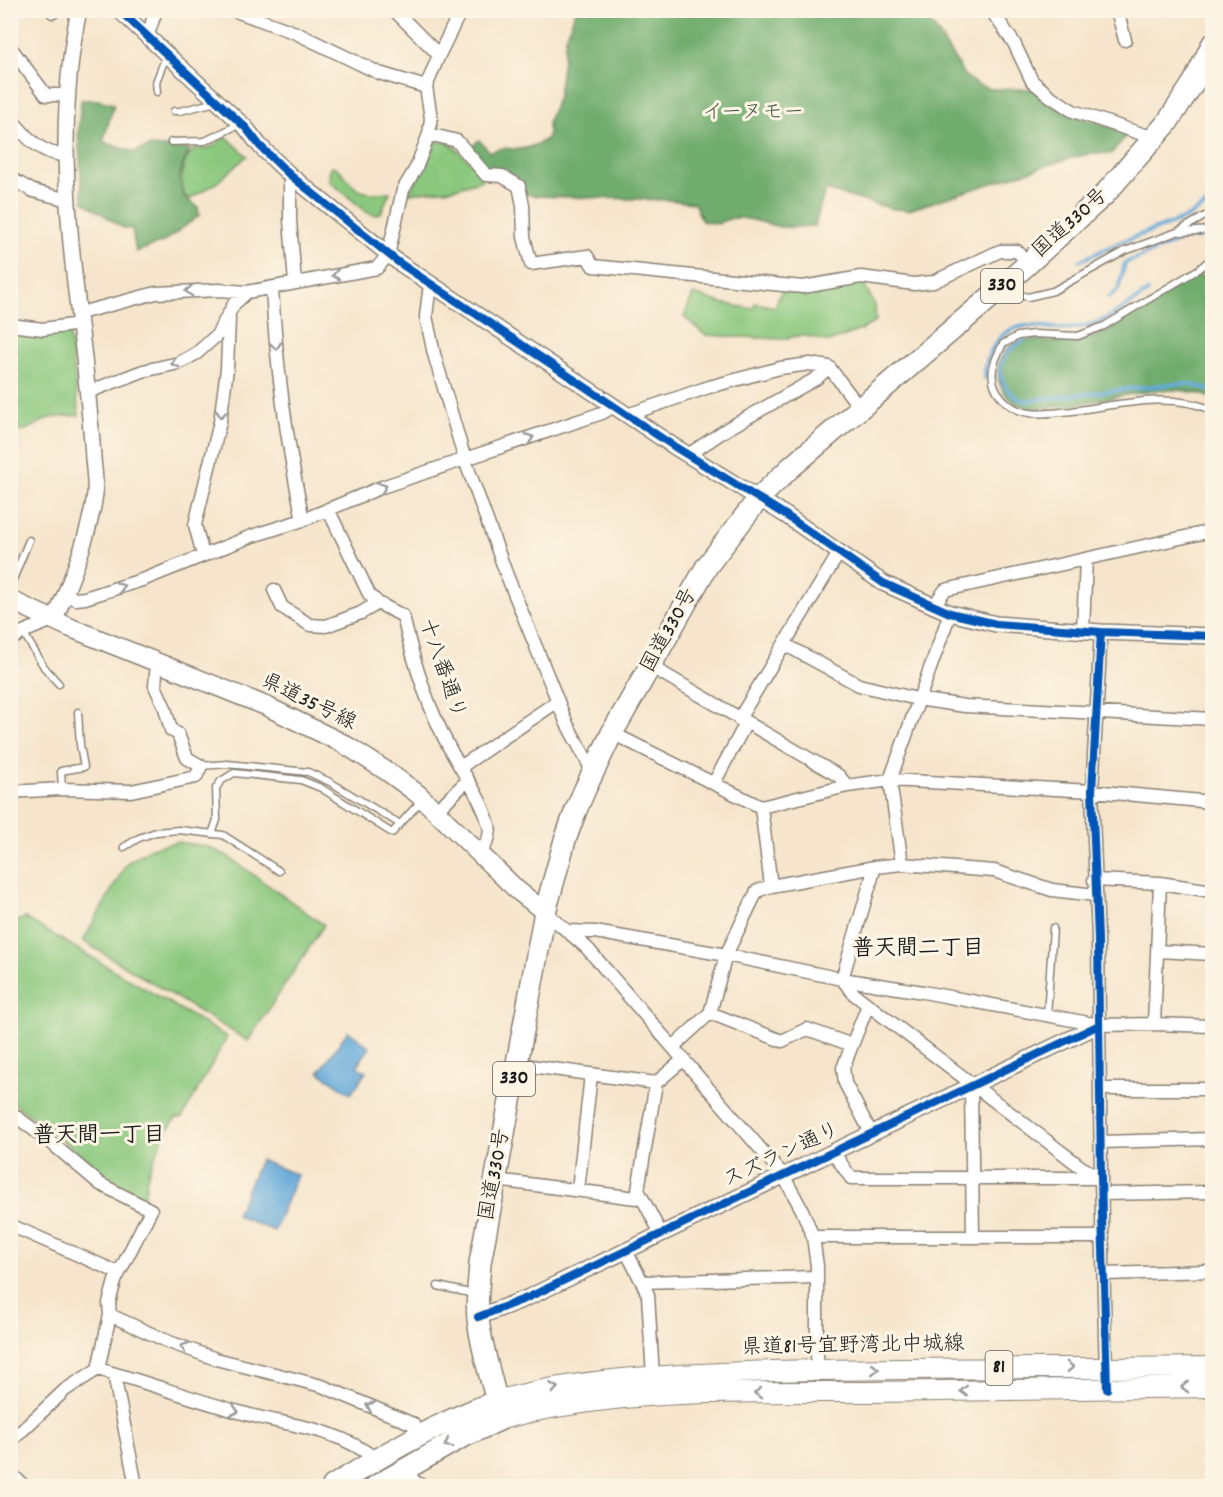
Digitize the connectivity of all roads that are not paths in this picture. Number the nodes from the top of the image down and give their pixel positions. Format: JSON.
{"nodes":[{"id":1,"x":79,"y":10,"type":"edge"},
{"id":2,"x":119,"y":10,"type":"edge"},
{"id":3,"x":156,"y":10,"type":"edge"},
{"id":4,"x":233,"y":10,"type":"edge"},
{"id":5,"x":394,"y":10,"type":"edge"},
{"id":6,"x":461,"y":10,"type":"edge"},
{"id":7,"x":991,"y":10,"type":"edge"},
{"id":8,"x":1117,"y":10,"type":"edge"},
{"id":9,"x":147,"y":38,"type":"junction"},
{"id":10,"x":1125,"y":40,"type":"dead end"},
{"id":11,"x":1212,"y":45,"type":"edge"},
{"id":12,"x":10,"y":46,"type":"edge"},
{"id":13,"x":166,"y":55,"type":"junction"},
{"id":14,"x":439,"y":55,"type":"junction"},
{"id":15,"x":426,"y":87,"type":"junction"},
{"id":16,"x":157,"y":92,"type":"dead end"},
{"id":17,"x":67,"y":95,"type":"junction"},
{"id":18,"x":217,"y":102,"type":"junction"},
{"id":19,"x":174,"y":111,"type":"dead end"},
{"id":20,"x":10,"y":117,"type":"edge"},
{"id":21,"x":241,"y":124,"type":"junction"},
{"id":22,"x":429,"y":134,"type":"junction"},
{"id":23,"x":1154,"y":138,"type":"junction"},
{"id":24,"x":171,"y":142,"type":"dead end"},
{"id":25,"x":65,"y":155,"type":"junction"},
{"id":26,"x":290,"y":175,"type":"junction"},
{"id":27,"x":10,"y":178,"type":"edge"},
{"id":28,"x":68,"y":200,"type":"junction"},
{"id":29,"x":1212,"y":214,"type":"edge"},
{"id":30,"x":1212,"y":230,"type":"edge"},
{"id":31,"x":1177,"y":232,"type":"junction"},
{"id":32,"x":388,"y":255,"type":"junction"},
{"id":33,"x":1212,"y":258,"type":"edge"},
{"id":34,"x":1028,"y":263,"type":"junction"},
{"id":35,"x":295,"y":283,"type":"junction"},
{"id":36,"x":430,"y":284,"type":"junction"},
{"id":37,"x":272,"y":288,"type":"junction"},
{"id":38,"x":1000,"y":288,"type":"junction"},
{"id":39,"x":247,"y":292,"type":"junction"},
{"id":40,"x":229,"y":314,"type":"junction"},
{"id":41,"x":80,"y":318,"type":"junction"},
{"id":42,"x":10,"y":325,"type":"edge"},
{"id":43,"x":829,"y":367,"type":"junction"},
{"id":44,"x":88,"y":392,"type":"junction"},
{"id":45,"x":614,"y":406,"type":"junction"},
{"id":46,"x":860,"y":408,"type":"junction"},
{"id":47,"x":1212,"y":410,"type":"edge"},
{"id":48,"x":627,"y":415,"type":"junction"},
{"id":49,"x":688,"y":454,"type":"junction"},
{"id":50,"x":465,"y":460,"type":"junction"},
{"id":51,"x":759,"y":498,"type":"junction"},
{"id":52,"x":328,"y":509,"type":"junction"},
{"id":53,"x":303,"y":520,"type":"junction"},
{"id":54,"x":1212,"y":531,"type":"edge"},
{"id":55,"x":29,"y":540,"type":"dead end"},
{"id":56,"x":838,"y":553,"type":"junction"},
{"id":57,"x":203,"y":555,"type":"junction"},
{"id":58,"x":1086,"y":559,"type":"junction"},
{"id":59,"x":10,"y":587,"type":"edge"},
{"id":60,"x":274,"y":590,"type":"dead end"},
{"id":61,"x":65,"y":595,"type":"junction"},
{"id":62,"x":10,"y":600,"type":"edge"},
{"id":63,"x":378,"y":603,"type":"junction"},
{"id":64,"x":933,"y":607,"type":"junction"},
{"id":65,"x":950,"y":613,"type":"junction"},
{"id":66,"x":55,"y":620,"type":"junction"},
{"id":67,"x":1083,"y":630,"type":"junction"},
{"id":68,"x":23,"y":632,"type":"junction"},
{"id":69,"x":1101,"y":632,"type":"junction"},
{"id":70,"x":1212,"y":636,"type":"edge"},
{"id":71,"x":10,"y":640,"type":"edge"},
{"id":72,"x":784,"y":644,"type":"junction"},
{"id":73,"x":157,"y":662,"type":"junction"},
{"id":74,"x":650,"y":666,"type":"junction"},
{"id":75,"x":59,"y":684,"type":"dead end"},
{"id":76,"x":917,"y":699,"type":"junction"},
{"id":77,"x":558,"y":701,"type":"junction"},
{"id":78,"x":78,"y":712,"type":"dead end"},
{"id":79,"x":1096,"y":712,"type":"junction"},
{"id":80,"x":1212,"y":718,"type":"edge"},
{"id":81,"x":742,"y":721,"type":"junction"},
{"id":82,"x":612,"y":733,"type":"junction"},
{"id":83,"x":201,"y":766,"type":"junction"},
{"id":84,"x":462,"y":766,"type":"junction"},
{"id":85,"x":593,"y":772,"type":"junction"},
{"id":86,"x":468,"y":780,"type":"junction"},
{"id":87,"x":890,"y":780,"type":"junction"},
{"id":88,"x":714,"y":783,"type":"junction"},
{"id":89,"x":847,"y":786,"type":"junction"},
{"id":90,"x":62,"y":789,"type":"junction"},
{"id":91,"x":1092,"y":791,"type":"junction"},
{"id":92,"x":10,"y":792,"type":"edge"},
{"id":93,"x":1212,"y":802,"type":"edge"},
{"id":94,"x":429,"y":805,"type":"junction"},
{"id":95,"x":761,"y":807,"type":"junction"},
{"id":96,"x":400,"y":824,"type":"junction"},
{"id":97,"x":212,"y":834,"type":"junction"},
{"id":98,"x":124,"y":847,"type":"dead end"},
{"id":99,"x":478,"y":854,"type":"junction"},
{"id":100,"x":902,"y":864,"type":"junction"},
{"id":101,"x":875,"y":867,"type":"junction"},
{"id":102,"x":279,"y":871,"type":"dead end"},
{"id":103,"x":1094,"y":880,"type":"junction"},
{"id":104,"x":1160,"y":884,"type":"junction"},
{"id":105,"x":771,"y":886,"type":"junction"},
{"id":106,"x":1212,"y":891,"type":"edge"},
{"id":107,"x":1095,"y":895,"type":"junction"},
{"id":108,"x":545,"y":912,"type":"junction"},
{"id":109,"x":1053,"y":927,"type":"dead end"},
{"id":110,"x":568,"y":932,"type":"junction"},
{"id":111,"x":1158,"y":951,"type":"junction"},
{"id":112,"x":1212,"y":954,"type":"edge"},
{"id":113,"x":726,"y":955,"type":"junction"},
{"id":114,"x":842,"y":979,"type":"junction"},
{"id":115,"x":868,"y":1005,"type":"junction"},
{"id":116,"x":710,"y":1013,"type":"junction"},
{"id":117,"x":1047,"y":1016,"type":"junction"},
{"id":118,"x":1154,"y":1024,"type":"junction"},
{"id":119,"x":1099,"y":1025,"type":"junction"},
{"id":120,"x":1212,"y":1026,"type":"edge"},
{"id":121,"x":852,"y":1045,"type":"junction"},
{"id":122,"x":673,"y":1047,"type":"junction"},
{"id":123,"x":684,"y":1059,"type":"junction"},
{"id":124,"x":516,"y":1064,"type":"junction"},
{"id":125,"x":591,"y":1075,"type":"junction"},
{"id":126,"x":656,"y":1083,"type":"junction"},
{"id":127,"x":971,"y":1085,"type":"junction"},
{"id":128,"x":1100,"y":1089,"type":"junction"},
{"id":129,"x":1212,"y":1089,"type":"edge"},
{"id":130,"x":10,"y":1112,"type":"edge"},
{"id":131,"x":871,"y":1133,"type":"junction"},
{"id":132,"x":1212,"y":1139,"type":"edge"},
{"id":133,"x":1100,"y":1142,"type":"junction"},
{"id":134,"x":833,"y":1152,"type":"junction"},
{"id":135,"x":783,"y":1175,"type":"junction"},
{"id":136,"x":972,"y":1178,"type":"junction"},
{"id":137,"x":1101,"y":1178,"type":"junction"},
{"id":138,"x":496,"y":1180,"type":"junction"},
{"id":139,"x":578,"y":1190,"type":"junction"},
{"id":140,"x":1212,"y":1192,"type":"edge"},
{"id":141,"x":1102,"y":1194,"type":"junction"},
{"id":142,"x":641,"y":1197,"type":"junction"},
{"id":143,"x":10,"y":1225,"type":"edge"},
{"id":144,"x":661,"y":1234,"type":"junction"},
{"id":145,"x":813,"y":1237,"type":"junction"},
{"id":146,"x":973,"y":1237,"type":"junction"},
{"id":147,"x":1103,"y":1238,"type":"junction"},
{"id":148,"x":626,"y":1251,"type":"junction"},
{"id":149,"x":1212,"y":1271,"type":"edge"},
{"id":150,"x":118,"y":1273,"type":"junction"},
{"id":151,"x":1104,"y":1274,"type":"junction"},
{"id":152,"x":817,"y":1276,"type":"junction"},
{"id":153,"x":642,"y":1282,"type":"junction"},
{"id":154,"x":438,"y":1286,"type":"dead end"},
{"id":155,"x":477,"y":1295,"type":"junction"},
{"id":156,"x":110,"y":1315,"type":"junction"},
{"id":157,"x":478,"y":1317,"type":"junction"},
{"id":158,"x":1106,"y":1367,"type":"junction"},
{"id":159,"x":1212,"y":1367,"type":"edge"},
{"id":160,"x":98,"y":1370,"type":"junction"},
{"id":161,"x":816,"y":1370,"type":"junction"},
{"id":162,"x":114,"y":1374,"type":"junction"},
{"id":163,"x":653,"y":1377,"type":"junction"},
{"id":164,"x":1212,"y":1387,"type":"edge"},
{"id":165,"x":1107,"y":1389,"type":"junction"},
{"id":166,"x":817,"y":1392,"type":"junction"},
{"id":167,"x":499,"y":1410,"type":"junction"},
{"id":168,"x":418,"y":1434,"type":"junction"},
{"id":169,"x":10,"y":1442,"type":"edge"},
{"id":170,"x":376,"y":1459,"type":"junction"},
{"id":171,"x":10,"y":1473,"type":"edge"},
{"id":172,"x":414,"y":1481,"type":"edge"},
{"id":173,"x":24,"y":1486,"type":"edge"},
{"id":174,"x":136,"y":1486,"type":"edge"},
{"id":175,"x":333,"y":1486,"type":"edge"},
{"id":176,"x":376,"y":1486,"type":"edge"}],
"edges":[{"from":1,"to":17,"type":"street"},
{"from":2,"to":9,"type":"street"},
{"from":3,"to":9,"type":"street"},
{"from":4,"to":15,"type":"street"},
{"from":5,"to":14,"type":"street"},
{"from":6,"to":14,"type":"street"},
{"from":7,"to":23,"type":"street"},
{"from":8,"to":10,"type":"street"},
{"from":9,"to":13,"type":"street"},
{"from":11,"to":23,"type":"highway","name":"国道330号","number":"330"},
{"from":12,"to":17,"type":"street"},
{"from":13,"to":16,"type":"lane"},
{"from":13,"to":18,"type":"street"},
{"from":14,"to":15,"type":"street"},
{"from":15,"to":22,"type":"street"},
{"from":17,"to":25,"type":"street"},
{"from":18,"to":19,"type":"lane"},
{"from":18,"to":21,"type":"street"},
{"from":20,"to":25,"type":"street"},
{"from":21,"to":24,"type":"lane"},
{"from":21,"to":26,"type":"street"},
{"from":22,"to":32,"type":"street"},
{"from":22,"to":34,"type":"street"},
{"from":23,"to":34,"type":"highway","name":"国道330号","number":"330"},
{"from":25,"to":28,"type":"street"},
{"from":26,"to":32,"type":"street"},
{"from":26,"to":35,"type":"street"},
{"from":27,"to":28,"type":"street"},
{"from":28,"to":41,"type":"street"},
{"from":29,"to":31,"type":"lane"},
{"from":30,"to":31,"type":"lane"},
{"from":31,"to":38,"type":"lane"},
{"from":32,"to":35,"type":"street","one_way":true},
{"from":32,"to":36,"type":"street"},
{"from":33,"to":47,"type":"lane"},
{"from":34,"to":38,"type":"highway","name":"国道330号","number":"330"},
{"from":35,"to":37,"type":"street"},
{"from":36,"to":45,"type":"street"},
{"from":36,"to":50,"type":"street"},
{"from":37,"to":39,"type":"street"},
{"from":37,"to":53,"type":"street","one_way":true},
{"from":38,"to":46,"type":"highway","name":"国道330号","number":"330"},
{"from":39,"to":40,"type":"street"},
{"from":39,"to":41,"type":"street","one_way":true},
{"from":40,"to":44,"type":"street","one_way":true},
{"from":40,"to":57,"type":"street","one_way":true},
{"from":41,"to":42,"type":"street"},
{"from":41,"to":44,"type":"street"},
{"from":43,"to":46,"type":"street"},
{"from":43,"to":48,"type":"street"},
{"from":43,"to":49,"type":"street"},
{"from":44,"to":61,"type":"street"},
{"from":45,"to":48,"type":"street"},
{"from":50,"to":45,"type":"street","one_way":true},
{"from":46,"to":51,"type":"highway","name":"国道330号","number":"330"},
{"from":48,"to":49,"type":"street"},
{"from":49,"to":51,"type":"street"},
{"from":52,"to":50,"type":"street","one_way":true},
{"from":50,"to":77,"type":"street"},
{"from":51,"to":56,"type":"street"},
{"from":51,"to":74,"type":"highway","name":"国道330号","number":"330"},
{"from":52,"to":53,"type":"street"},
{"from":52,"to":63,"type":"street","name":"十八番通り"},
{"from":53,"to":57,"type":"street"},
{"from":54,"to":58,"type":"street"},
{"from":55,"to":59,"type":"lane"},
{"from":56,"to":64,"type":"street"},
{"from":56,"to":72,"type":"street"},
{"from":61,"to":57,"type":"street","one_way":true},
{"from":58,"to":64,"type":"street"},
{"from":58,"to":67,"type":"street"},
{"from":60,"to":63,"type":"street"},
{"from":61,"to":66,"type":"street"},
{"from":62,"to":66,"type":"main road","name":"県道35号線"},
{"from":63,"to":84,"type":"street","name":"十八番通り"},
{"from":64,"to":65,"type":"street"},
{"from":65,"to":67,"type":"street"},
{"from":65,"to":76,"type":"street"},
{"from":66,"to":68,"type":"street"},
{"from":66,"to":73,"type":"main road","name":"県道35号線"},
{"from":67,"to":69,"type":"street"},
{"from":68,"to":71,"type":"street"},
{"from":68,"to":75,"type":"lane"},
{"from":69,"to":70,"type":"street"},
{"from":69,"to":79,"type":"street"},
{"from":72,"to":76,"type":"street"},
{"from":72,"to":81,"type":"street"},
{"from":73,"to":83,"type":"street"},
{"from":73,"to":94,"type":"main road","name":"県道35号線"},
{"from":74,"to":81,"type":"street"},
{"from":74,"to":82,"type":"highway","name":"国道330号","number":"330"},
{"from":76,"to":79,"type":"street"},
{"from":76,"to":87,"type":"street"},
{"from":77,"to":84,"type":"street"},
{"from":77,"to":85,"type":"street"},
{"from":78,"to":90,"type":"lane"},
{"from":79,"to":80,"type":"street"},
{"from":79,"to":91,"type":"street"},
{"from":81,"to":88,"type":"street"},
{"from":81,"to":89,"type":"street"},
{"from":82,"to":85,"type":"highway","name":"国道330号","number":"330"},
{"from":82,"to":88,"type":"street"},
{"from":83,"to":90,"type":"street"},
{"from":83,"to":96,"type":"lane"},
{"from":84,"to":86,"type":"street","name":"十八番通り"},
{"from":85,"to":108,"type":"highway","name":"国道330号","number":"330"},
{"from":86,"to":94,"type":"street"},
{"from":86,"to":99,"type":"street","name":"十八番通り"},
{"from":87,"to":89,"type":"street"},
{"from":87,"to":91,"type":"street"},
{"from":87,"to":100,"type":"street"},
{"from":88,"to":95,"type":"street"},
{"from":89,"to":95,"type":"street"},
{"from":90,"to":92,"type":"street"},
{"from":91,"to":93,"type":"street"},
{"from":91,"to":103,"type":"street"},
{"from":94,"to":96,"type":"lane"},
{"from":94,"to":99,"type":"main road","name":"県道35号線"},
{"from":95,"to":105,"type":"street"},
{"from":96,"to":97,"type":"lane"},
{"from":97,"to":98,"type":"lane"},
{"from":97,"to":102,"type":"lane"},
{"from":99,"to":108,"type":"main road","name":"県道35号線"},
{"from":100,"to":101,"type":"street"},
{"from":100,"to":107,"type":"street"},
{"from":101,"to":105,"type":"street"},
{"from":101,"to":114,"type":"street"},
{"from":103,"to":104,"type":"street"},
{"from":103,"to":107,"type":"street"},
{"from":104,"to":106,"type":"street"},
{"from":104,"to":111,"type":"street"},
{"from":105,"to":113,"type":"street"},
{"from":107,"to":119,"type":"street"},
{"from":108,"to":110,"type":"street"},
{"from":108,"to":124,"type":"highway","name":"国道330号","number":"330"},
{"from":109,"to":117,"type":"lane"},
{"from":110,"to":113,"type":"street"},
{"from":110,"to":122,"type":"street"},
{"from":111,"to":112,"type":"street"},
{"from":111,"to":118,"type":"street"},
{"from":113,"to":114,"type":"street"},
{"from":113,"to":116,"type":"street"},
{"from":114,"to":115,"type":"street"},
{"from":114,"to":117,"type":"street"},
{"from":115,"to":121,"type":"street"},
{"from":115,"to":127,"type":"street"},
{"from":116,"to":121,"type":"street"},
{"from":116,"to":122,"type":"street"},
{"from":117,"to":119,"type":"street"},
{"from":118,"to":119,"type":"street"},
{"from":118,"to":120,"type":"street"},
{"from":119,"to":127,"type":"street","name":"スズラン通り"},
{"from":119,"to":128,"type":"street"},
{"from":121,"to":131,"type":"street"},
{"from":122,"to":123,"type":"street"},
{"from":123,"to":126,"type":"street"},
{"from":123,"to":135,"type":"street"},
{"from":124,"to":125,"type":"street"},
{"from":124,"to":138,"type":"highway","name":"国道330号","number":"330"},
{"from":125,"to":126,"type":"street"},
{"from":125,"to":139,"type":"street"},
{"from":126,"to":142,"type":"street"},
{"from":127,"to":131,"type":"street","name":"スズラン通り"},
{"from":127,"to":136,"type":"street"},
{"from":127,"to":137,"type":"street"},
{"from":128,"to":129,"type":"street"},
{"from":128,"to":133,"type":"street"},
{"from":130,"to":150,"type":"street"},
{"from":131,"to":134,"type":"street","name":"スズラン通り"},
{"from":132,"to":133,"type":"street"},
{"from":133,"to":137,"type":"street"},
{"from":134,"to":135,"type":"street","name":"スズラン通り"},
{"from":134,"to":136,"type":"street"},
{"from":135,"to":144,"type":"street","name":"スズラン通り"},
{"from":135,"to":145,"type":"street"},
{"from":136,"to":137,"type":"street"},
{"from":136,"to":146,"type":"street"},
{"from":137,"to":141,"type":"street"},
{"from":138,"to":139,"type":"street"},
{"from":138,"to":155,"type":"highway","name":"国道330号","number":"330"},
{"from":139,"to":142,"type":"street"},
{"from":140,"to":141,"type":"street"},
{"from":141,"to":147,"type":"street"},
{"from":142,"to":144,"type":"street"},
{"from":143,"to":150,"type":"street"},
{"from":144,"to":148,"type":"street","name":"スズラン通り"},
{"from":145,"to":146,"type":"street"},
{"from":145,"to":152,"type":"street"},
{"from":146,"to":147,"type":"street"},
{"from":147,"to":151,"type":"street"},
{"from":148,"to":153,"type":"street"},
{"from":148,"to":157,"type":"street","name":"スズラン通り"},
{"from":149,"to":151,"type":"street"},
{"from":150,"to":156,"type":"street"},
{"from":151,"to":158,"type":"street"},
{"from":152,"to":153,"type":"street"},
{"from":152,"to":161,"type":"street"},
{"from":153,"to":163,"type":"street"},
{"from":154,"to":155,"type":"lane"},
{"from":155,"to":157,"type":"highway","name":"国道330号","number":"330"},
{"from":156,"to":160,"type":"street"},
{"from":168,"to":156,"type":"street","one_way":true},
{"from":157,"to":167,"type":"highway","name":"国道330号","number":"330"},
{"from":158,"to":159,"type":"main road","name":"県道81号宜野湾北中城線","number":"81"},
{"from":161,"to":158,"type":"main road","name":"県道81号宜野湾北中城線","number":"81","one_way":true},
{"from":158,"to":165,"type":"street"},
{"from":160,"to":162,"type":"street"},
{"from":160,"to":169,"type":"street"},
{"from":161,"to":163,"type":"main road","name":"県道81号宜野湾北中城線","number":"81"},
{"from":161,"to":166,"type":"street"},
{"from":162,"to":170,"type":"street","one_way":true},
{"from":162,"to":174,"type":"street"},
{"from":167,"to":163,"type":"main road","name":"県道81号宜野湾北中城線","number":"81","one_way":true},
{"from":164,"to":165,"type":"main road","number":"81","one_way":true},
{"from":165,"to":166,"type":"main road","number":"81","one_way":true},
{"from":166,"to":167,"type":"main road","number":"81","one_way":true},
{"from":167,"to":168,"type":"highway"},
{"from":167,"to":172,"type":"highway","one_way":true},
{"from":168,"to":170,"type":"highway"},
{"from":170,"to":175,"type":"highway"},
{"from":171,"to":173,"type":"street"},
{"from":172,"to":176,"type":"highway"}]}
